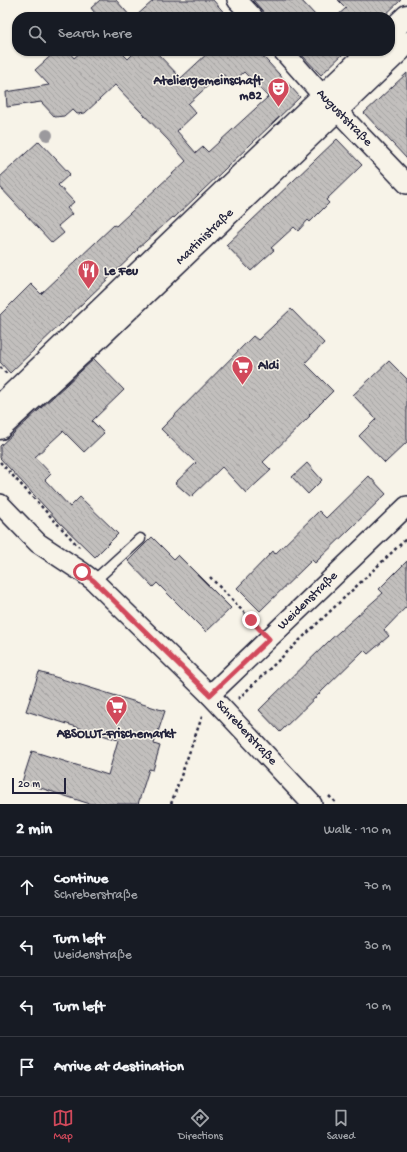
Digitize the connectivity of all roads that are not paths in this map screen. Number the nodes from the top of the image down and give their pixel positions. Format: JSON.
{"nodes":[{"id":1,"x":237,"y":0,"type":"edge"},
{"id":2,"x":248,"y":12,"type":"edge"},
{"id":3,"x":407,"y":16,"type":"edge"},
{"id":4,"x":395,"y":27,"type":"edge"},
{"id":5,"x":407,"y":43,"type":"edge"},
{"id":6,"x":395,"y":52,"type":"edge"},
{"id":7,"x":288,"y":56,"type":"edge"},
{"id":8,"x":366,"y":56,"type":"edge"},
{"id":9,"x":390,"y":56,"type":"edge"},
{"id":10,"x":330,"y":103,"type":"junction"},
{"id":11,"x":407,"y":184,"type":"edge"},
{"id":12,"x":92,"y":331,"type":"junction"},
{"id":13,"x":0,"y":406,"type":"edge"},
{"id":14,"x":0,"y":428,"type":"edge"},
{"id":15,"x":0,"y":504,"type":"edge"},
{"id":16,"x":407,"y":506,"type":"edge"},
{"id":17,"x":140,"y":539,"type":"dead end"},
{"id":18,"x":94,"y":581,"type":"junction"},
{"id":19,"x":210,"y":695,"type":"junction"},
{"id":20,"x":312,"y":804,"type":"edge"}],
"edges":[{"from":1,"to":2,"type":"street"},
{"from":3,"to":4,"type":"main road"},
{"from":5,"to":6,"type":"main road","name":"Martinistraße"},
{"from":7,"to":10,"type":"street","name":"Auguststraße"},
{"from":8,"to":10,"type":"main road","name":"Martinistraße"},
{"from":9,"to":10,"type":"main road","name":"Martinistraße"},
{"from":10,"to":11,"type":"street","name":"Auguststraße"},
{"from":10,"to":12,"type":"main road","name":"Martinistraße"},
{"from":12,"to":13,"type":"main road","name":"Martinistraße"},
{"from":12,"to":14,"type":"main road","name":"Martinistraße"},
{"from":15,"to":18,"type":"street","name":"Schreberstraße"},
{"from":16,"to":19,"type":"street","name":"Weidenstraße"},
{"from":17,"to":18,"type":"lane"},
{"from":18,"to":19,"type":"street","name":"Schreberstraße"},
{"from":19,"to":20,"type":"street","name":"Schreberstraße"}]}
